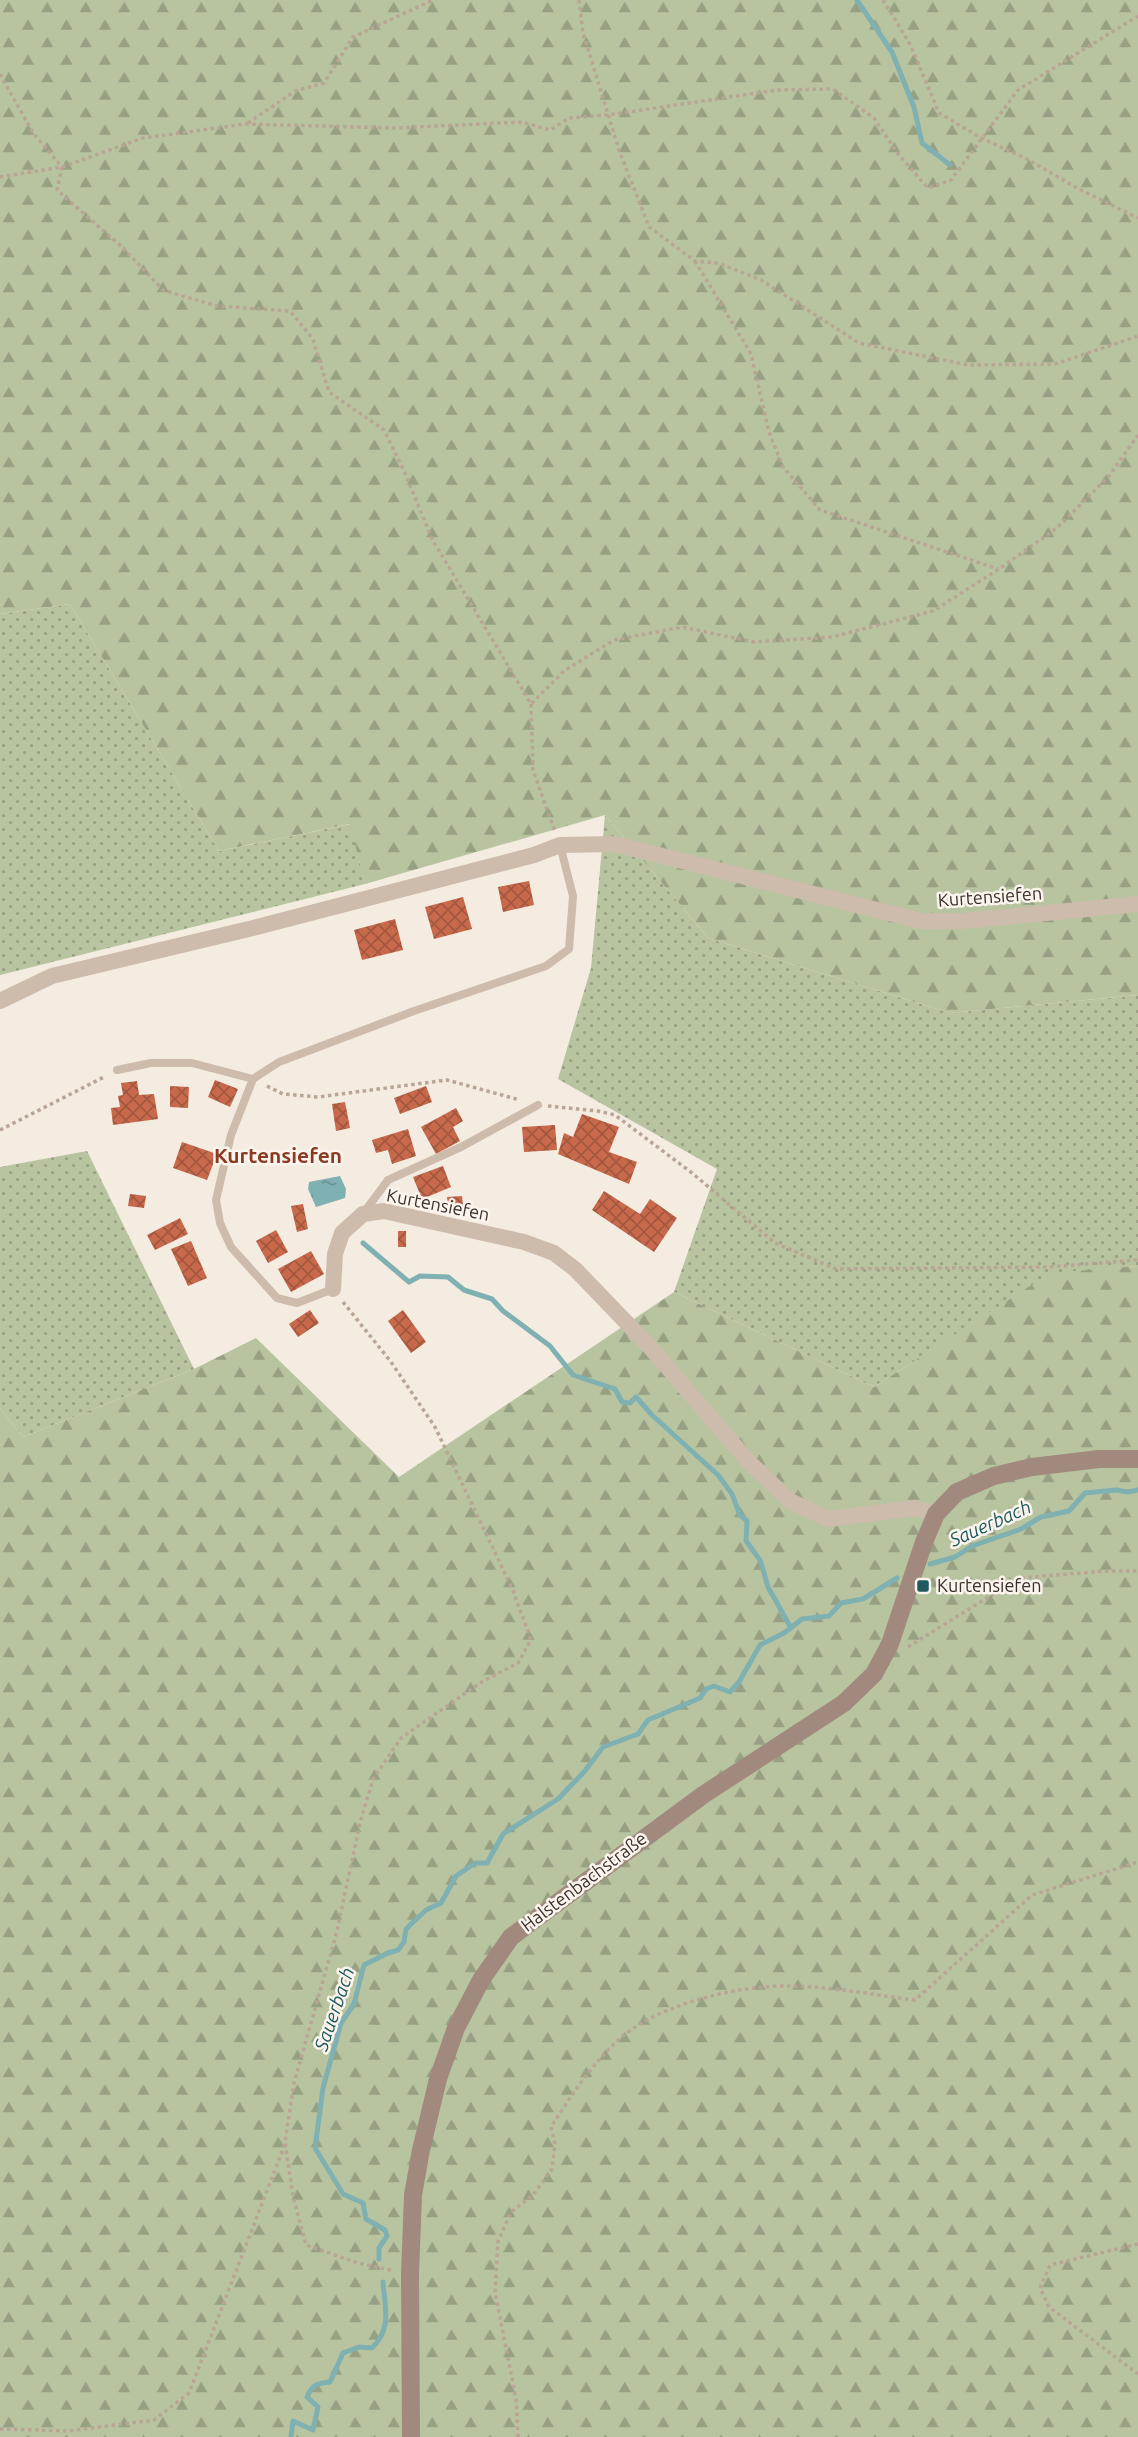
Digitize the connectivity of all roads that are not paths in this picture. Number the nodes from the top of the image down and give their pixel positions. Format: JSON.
{"nodes":[{"id":1,"x":560,"y":845,"type":"junction"},
{"id":2,"x":1138,"y":904,"type":"edge"},
{"id":3,"x":0,"y":1001,"type":"edge"},
{"id":4,"x":117,"y":1070,"type":"road end"},
{"id":5,"x":253,"y":1079,"type":"junction"},
{"id":6,"x":538,"y":1105,"type":"road end"},
{"id":7,"x":363,"y":1214,"type":"junction"},
{"id":8,"x":333,"y":1289,"type":"joint"},
{"id":9,"x":1138,"y":1460,"type":"edge"},
{"id":10,"x":936,"y":1514,"type":"junction"},
{"id":11,"x":411,"y":2437,"type":"edge"}],
"edges":[{"from":1,"to":2,"type":"street","name":"Kurtensiefen"},
{"from":1,"to":3,"type":"street","name":"Kurtensiefen"},
{"from":1,"to":5,"type":"lane"},
{"from":4,"to":5,"type":"lane"},
{"from":5,"to":8,"type":"lane"},
{"from":6,"to":7,"type":"lane"},
{"from":7,"to":8,"type":"street","name":"Kurtensiefen"},
{"from":7,"to":10,"type":"street","name":"Kurtensiefen"},
{"from":9,"to":10,"type":"street"},
{"from":10,"to":11,"type":"street","name":"Halstenbachstraße"}]}
